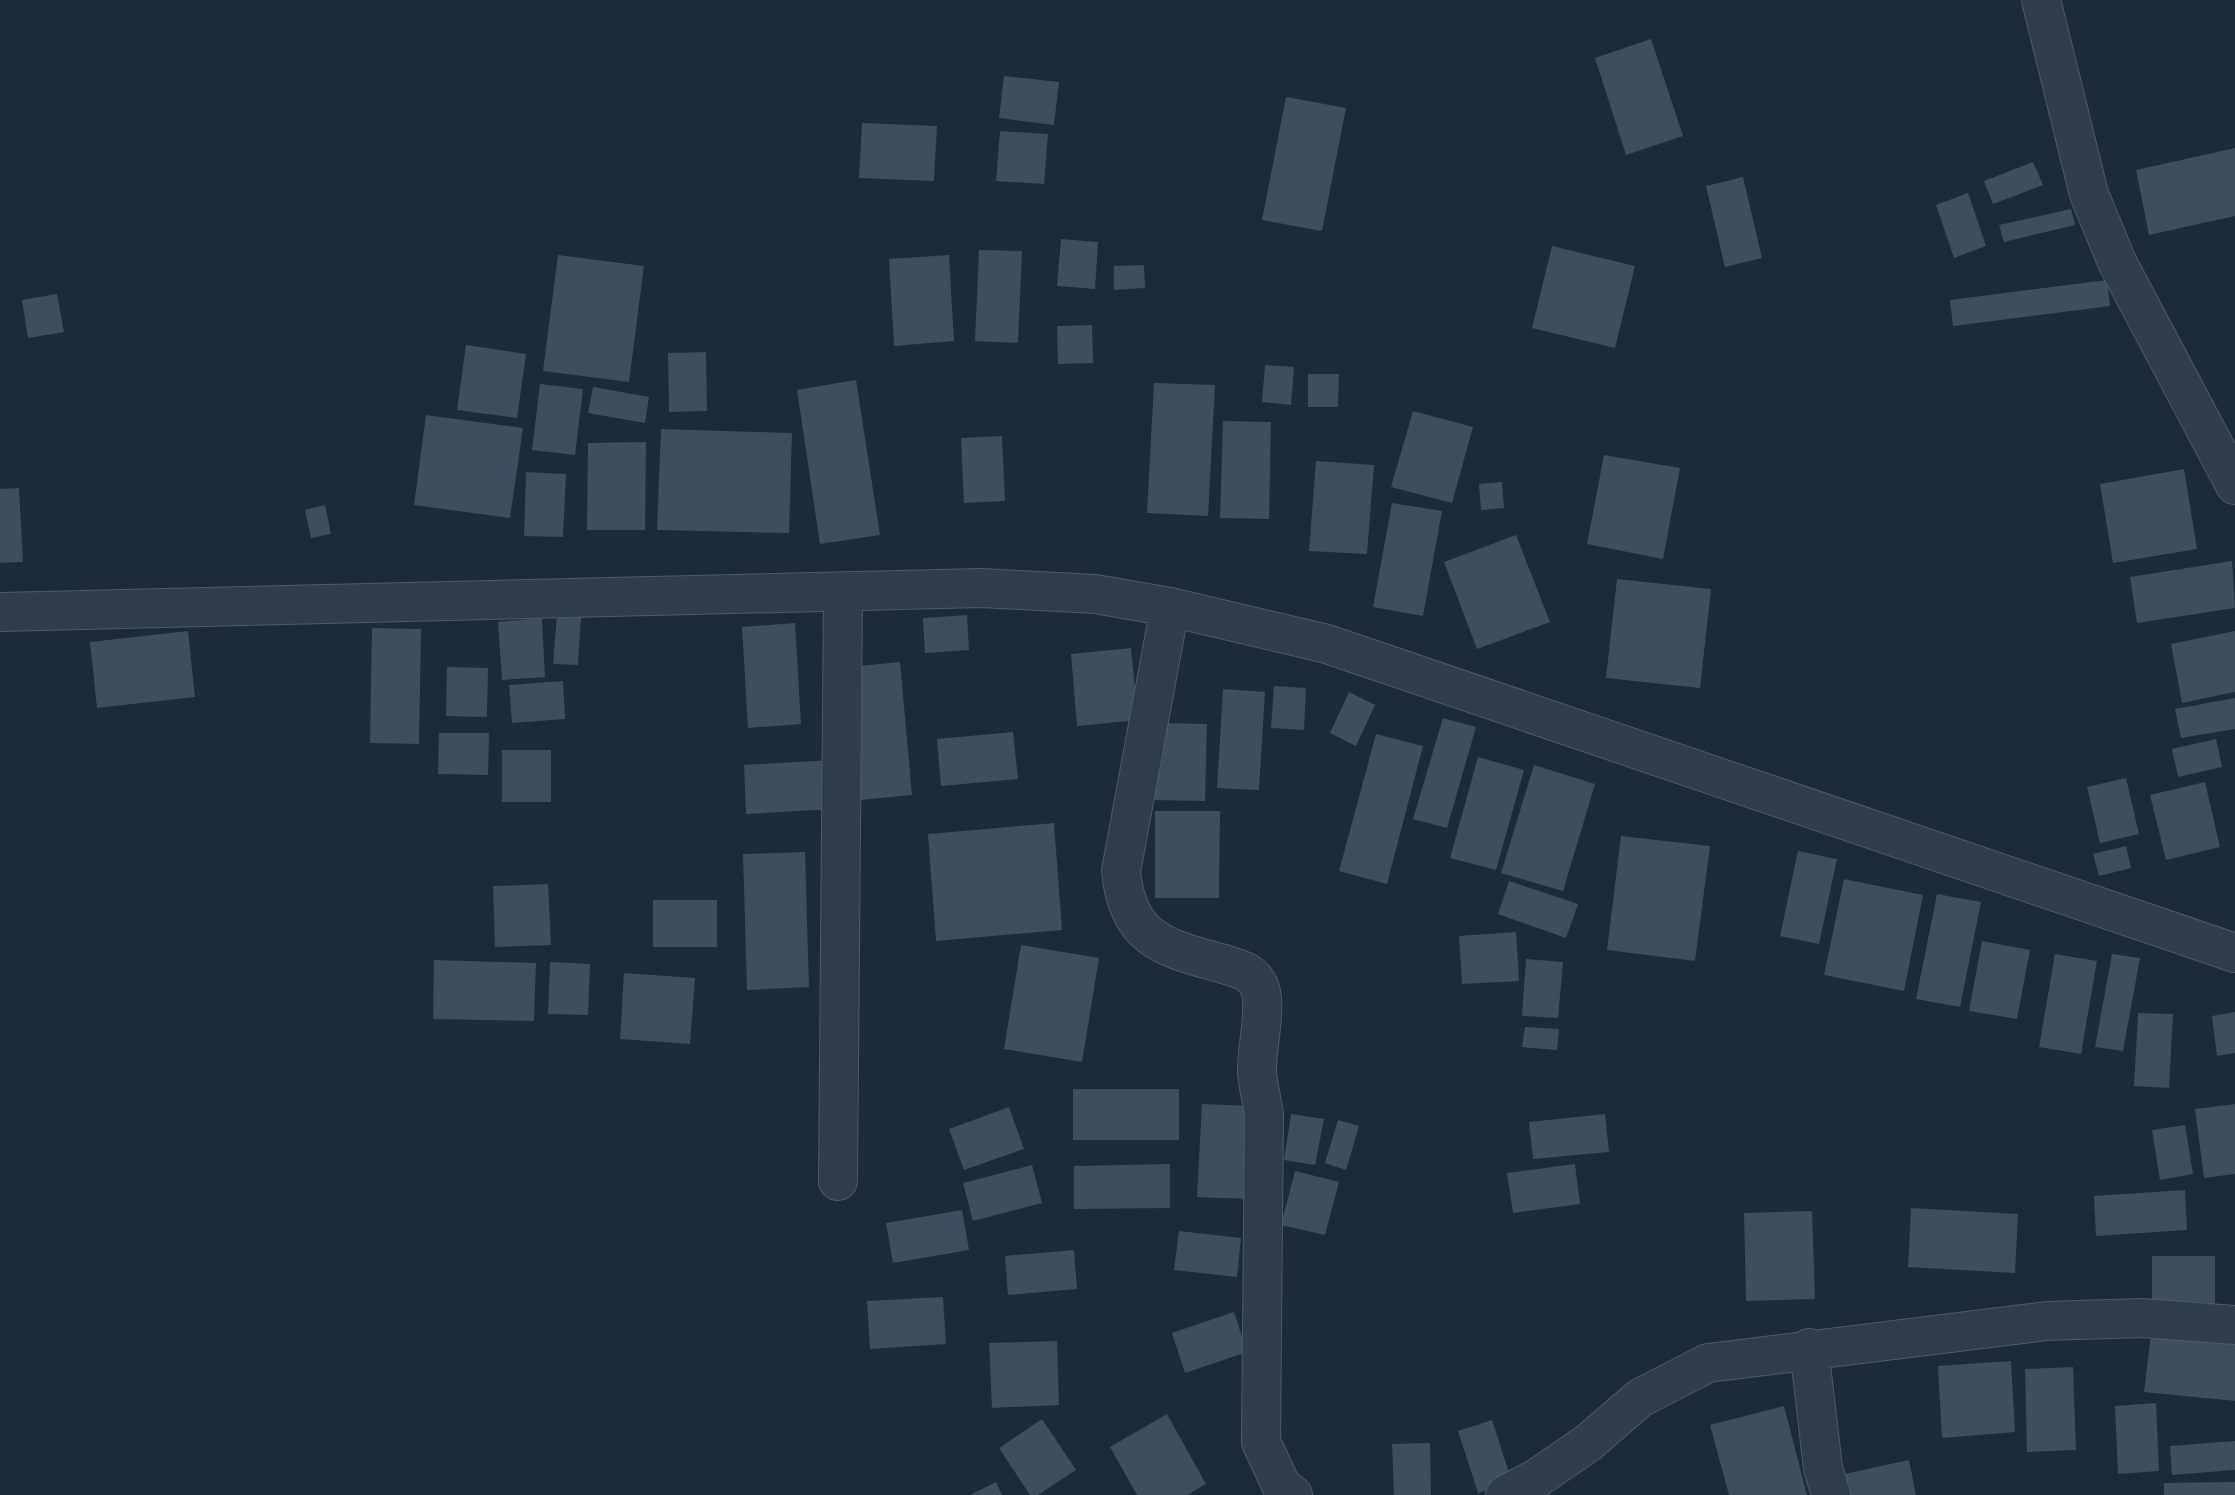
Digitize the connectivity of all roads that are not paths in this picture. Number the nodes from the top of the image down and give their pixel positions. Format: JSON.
{"nodes":[{"id":1,"x":2041,"y":0,"type":"edge"},
{"id":2,"x":2235,"y":485,"type":"edge"},
{"id":3,"x":843,"y":593,"type":"junction"},
{"id":4,"x":1170,"y":607,"type":"junction"},
{"id":5,"x":0,"y":612,"type":"edge"},
{"id":6,"x":2235,"y":953,"type":"edge"},
{"id":7,"x":838,"y":1181,"type":"dead end"},
{"id":8,"x":2235,"y":1325,"type":"edge"},
{"id":9,"x":1809,"y":1348,"type":"junction"},
{"id":10,"x":1293,"y":1495,"type":"edge"},
{"id":11,"x":1504,"y":1495,"type":"edge"},
{"id":12,"x":1831,"y":1495,"type":"edge"}],
"edges":[{"from":1,"to":2,"type":"street"},
{"from":3,"to":4,"type":"street"},
{"from":3,"to":5,"type":"street"},
{"from":3,"to":7,"type":"street"},
{"from":4,"to":6,"type":"street"},
{"from":4,"to":10,"type":"street"},
{"from":8,"to":9,"type":"street"},
{"from":9,"to":11,"type":"street"},
{"from":9,"to":12,"type":"street"}]}
